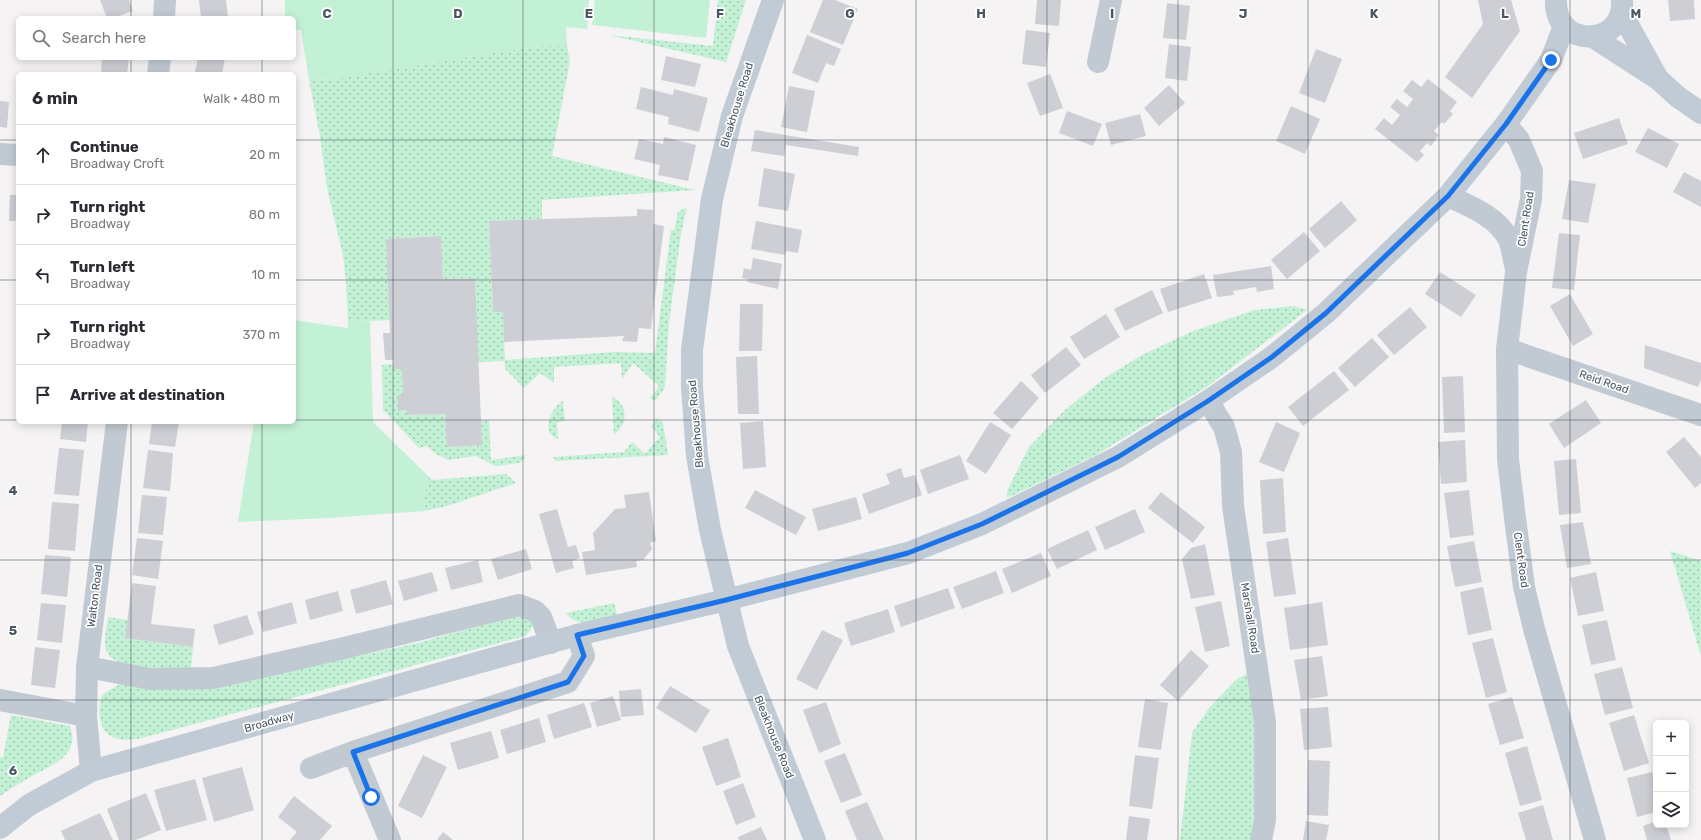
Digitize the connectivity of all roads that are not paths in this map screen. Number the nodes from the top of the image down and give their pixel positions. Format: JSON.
{"nodes":[{"id":1,"x":165,"y":0,"type":"edge"},
{"id":2,"x":772,"y":0,"type":"edge"},
{"id":3,"x":1111,"y":0,"type":"edge"},
{"id":4,"x":1622,"y":6,"type":"edge"},
{"id":5,"x":1556,"y":9,"type":"edge"},
{"id":6,"x":164,"y":16,"type":"edge"},
{"id":7,"x":1589,"y":37,"type":"junction"},
{"id":8,"x":160,"y":60,"type":"edge"},
{"id":9,"x":1551,"y":60,"type":"junction"},
{"id":10,"x":1098,"y":62,"type":"dead end"},
{"id":11,"x":158,"y":72,"type":"edge"},
{"id":12,"x":1658,"y":79,"type":"junction"},
{"id":13,"x":1701,"y":114,"type":"edge"},
{"id":14,"x":1506,"y":124,"type":"junction"},
{"id":15,"x":0,"y":154,"type":"edge"},
{"id":16,"x":16,"y":155,"type":"edge"},
{"id":17,"x":1448,"y":196,"type":"junction"},
{"id":18,"x":1516,"y":272,"type":"junction"},
{"id":19,"x":1507,"y":349,"type":"junction"},
{"id":20,"x":1208,"y":401,"type":"junction"},
{"id":21,"x":1701,"y":415,"type":"edge"},
{"id":22,"x":117,"y":424,"type":"edge"},
{"id":23,"x":726,"y":600,"type":"junction"},
{"id":24,"x":577,"y":635,"type":"junction"},
{"id":25,"x":551,"y":643,"type":"junction"},
{"id":26,"x":87,"y":667,"type":"junction"},
{"id":27,"x":0,"y":700,"type":"edge"},
{"id":28,"x":86,"y":716,"type":"junction"},
{"id":29,"x":353,"y":752,"type":"junction"},
{"id":30,"x":311,"y":768,"type":"dead end"},
{"id":31,"x":91,"y":771,"type":"junction"},
{"id":32,"x":0,"y":828,"type":"edge"},
{"id":33,"x":390,"y":840,"type":"edge"},
{"id":34,"x":815,"y":840,"type":"edge"},
{"id":35,"x":1261,"y":840,"type":"edge"},
{"id":36,"x":1595,"y":840,"type":"edge"}],
"edges":[{"from":1,"to":6,"type":"street"},
{"from":2,"to":23,"type":"street","name":"Bleakhouse Road"},
{"from":3,"to":10,"type":"street"},
{"from":4,"to":7,"type":"street","name":"Broadway"},
{"from":4,"to":12,"type":"street"},
{"from":5,"to":7,"type":"street"},
{"from":5,"to":9,"type":"street","name":"Broadway"},
{"from":7,"to":9,"type":"street","name":"Broadway"},
{"from":7,"to":12,"type":"street"},
{"from":8,"to":11,"type":"street"},
{"from":9,"to":14,"type":"street","name":"Broadway"},
{"from":12,"to":13,"type":"street"},
{"from":14,"to":17,"type":"street","name":"Broadway"},
{"from":14,"to":18,"type":"street","name":"Clent Road"},
{"from":15,"to":16,"type":"street"},
{"from":17,"to":18,"type":"street","name":"Clent Road"},
{"from":17,"to":20,"type":"street","name":"Broadway"},
{"from":18,"to":19,"type":"street","name":"Clent Road"},
{"from":19,"to":21,"type":"street","name":"Reid Road"},
{"from":19,"to":36,"type":"street","name":"Clent Road"},
{"from":20,"to":23,"type":"street","name":"Broadway"},
{"from":20,"to":35,"type":"street","name":"Marshall Road"},
{"from":22,"to":26,"type":"street","name":"Walton Road"},
{"from":23,"to":24,"type":"street","name":"Broadway"},
{"from":23,"to":34,"type":"street","name":"Bleakhouse Road"},
{"from":24,"to":25,"type":"street","name":"Broadway"},
{"from":24,"to":29,"type":"street"},
{"from":25,"to":26,"type":"street"},
{"from":25,"to":31,"type":"street","name":"Broadway"},
{"from":26,"to":28,"type":"street","name":"Walton Road"},
{"from":27,"to":28,"type":"street"},
{"from":28,"to":31,"type":"street","name":"Walton Road"},
{"from":29,"to":30,"type":"street"},
{"from":29,"to":33,"type":"street"},
{"from":31,"to":32,"type":"street","name":"Broadway"}]}
